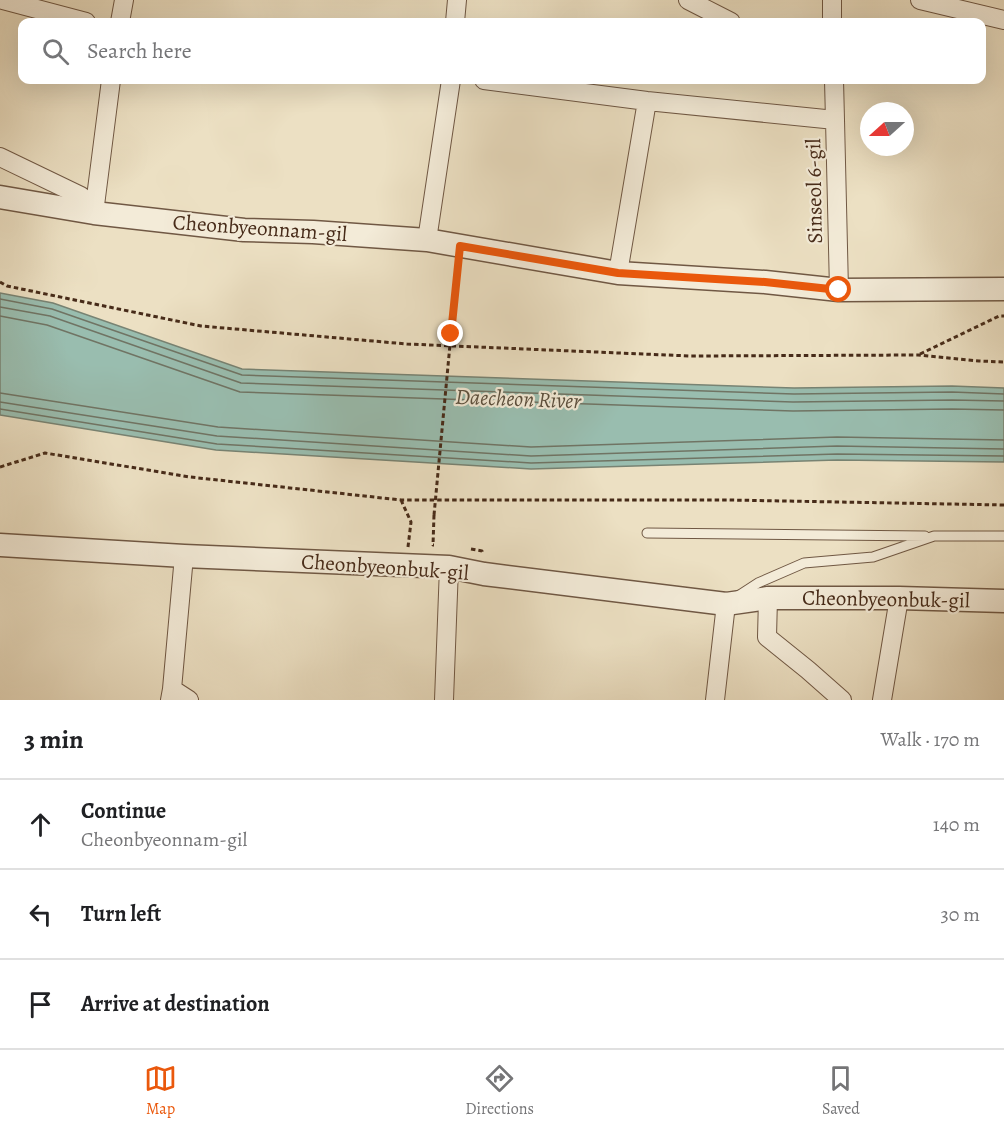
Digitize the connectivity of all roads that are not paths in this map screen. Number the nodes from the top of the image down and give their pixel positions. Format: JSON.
{"nodes":[{"id":1,"x":3,"y":0,"type":"edge"},
{"id":2,"x":124,"y":0,"type":"edge"},
{"id":3,"x":457,"y":0,"type":"edge"},
{"id":4,"x":688,"y":0,"type":"edge"},
{"id":5,"x":832,"y":0,"type":"edge"},
{"id":6,"x":920,"y":0,"type":"edge"},
{"id":7,"x":71,"y":18,"type":"edge"},
{"id":8,"x":121,"y":18,"type":"edge"},
{"id":9,"x":455,"y":18,"type":"edge"},
{"id":10,"x":723,"y":18,"type":"edge"},
{"id":11,"x":832,"y":18,"type":"edge"},
{"id":12,"x":1004,"y":20,"type":"edge"},
{"id":13,"x":110,"y":84,"type":"edge"},
{"id":14,"x":450,"y":84,"type":"edge"},
{"id":15,"x":514,"y":84,"type":"edge"},
{"id":16,"x":834,"y":84,"type":"edge"},
{"id":17,"x":647,"y":101,"type":"junction"},
{"id":18,"x":835,"y":120,"type":"junction"},
{"id":19,"x":0,"y":157,"type":"edge"},
{"id":20,"x":0,"y":197,"type":"edge"},
{"id":21,"x":94,"y":213,"type":"junction"},
{"id":22,"x":427,"y":240,"type":"junction"},
{"id":23,"x":618,"y":273,"type":"junction"},
{"id":24,"x":1004,"y":289,"type":"edge"},
{"id":25,"x":839,"y":290,"type":"junction"},
{"id":26,"x":647,"y":533,"type":"dead end"},
{"id":27,"x":934,"y":536,"type":"junction"},
{"id":28,"x":1004,"y":536,"type":"edge"},
{"id":29,"x":3,"y":549,"type":"edge"},
{"id":30,"x":184,"y":556,"type":"junction"},
{"id":31,"x":446,"y":556,"type":"junction"},
{"id":32,"x":768,"y":598,"type":"junction"},
{"id":33,"x":898,"y":598,"type":"junction"},
{"id":34,"x":1004,"y":601,"type":"edge"},
{"id":35,"x":726,"y":604,"type":"junction"},
{"id":36,"x":171,"y":694,"type":"edge"},
{"id":37,"x":189,"y":700,"type":"edge"},
{"id":38,"x":444,"y":700,"type":"edge"},
{"id":39,"x":715,"y":700,"type":"edge"},
{"id":40,"x":842,"y":700,"type":"edge"},
{"id":41,"x":882,"y":700,"type":"edge"}],
"edges":[{"from":1,"to":7,"type":"street"},
{"from":2,"to":8,"type":"street"},
{"from":3,"to":9,"type":"street"},
{"from":4,"to":10,"type":"street"},
{"from":5,"to":11,"type":"street"},
{"from":6,"to":12,"type":"street"},
{"from":13,"to":21,"type":"street"},
{"from":14,"to":22,"type":"street"},
{"from":15,"to":17,"type":"street","name":"Sinseol 6-gil"},
{"from":16,"to":18,"type":"street"},
{"from":17,"to":18,"type":"street","name":"Sinseol 6-gil"},
{"from":17,"to":23,"type":"street"},
{"from":18,"to":25,"type":"street","name":"Sinseol 6-gil"},
{"from":19,"to":21,"type":"street"},
{"from":20,"to":21,"type":"street","name":"Cheonbyeonnam-gil"},
{"from":21,"to":22,"type":"street","name":"Cheonbyeonnam-gil"},
{"from":22,"to":23,"type":"street","name":"Cheonbyeonnam-gil"},
{"from":23,"to":25,"type":"street","name":"Cheonbyeonnam-gil"},
{"from":24,"to":25,"type":"street","name":"Cheonbyeonnam-gil"},
{"from":26,"to":27,"type":"lane"},
{"from":27,"to":28,"type":"lane"},
{"from":27,"to":35,"type":"lane"},
{"from":29,"to":30,"type":"street","name":"Cheonbyeonbuk-gil"},
{"from":30,"to":31,"type":"street","name":"Cheonbyeonbuk-gil"},
{"from":30,"to":36,"type":"street"},
{"from":31,"to":35,"type":"street","name":"Cheonbyeonbuk-gil"},
{"from":31,"to":38,"type":"street"},
{"from":32,"to":33,"type":"street","name":"Cheonbyeonbuk-gil"},
{"from":32,"to":35,"type":"street","name":"Cheonbyeonbuk-gil"},
{"from":32,"to":40,"type":"street"},
{"from":33,"to":34,"type":"street","name":"Cheonbyeonbuk-gil"},
{"from":33,"to":41,"type":"street"},
{"from":35,"to":39,"type":"street"},
{"from":36,"to":37,"type":"street"}]}
